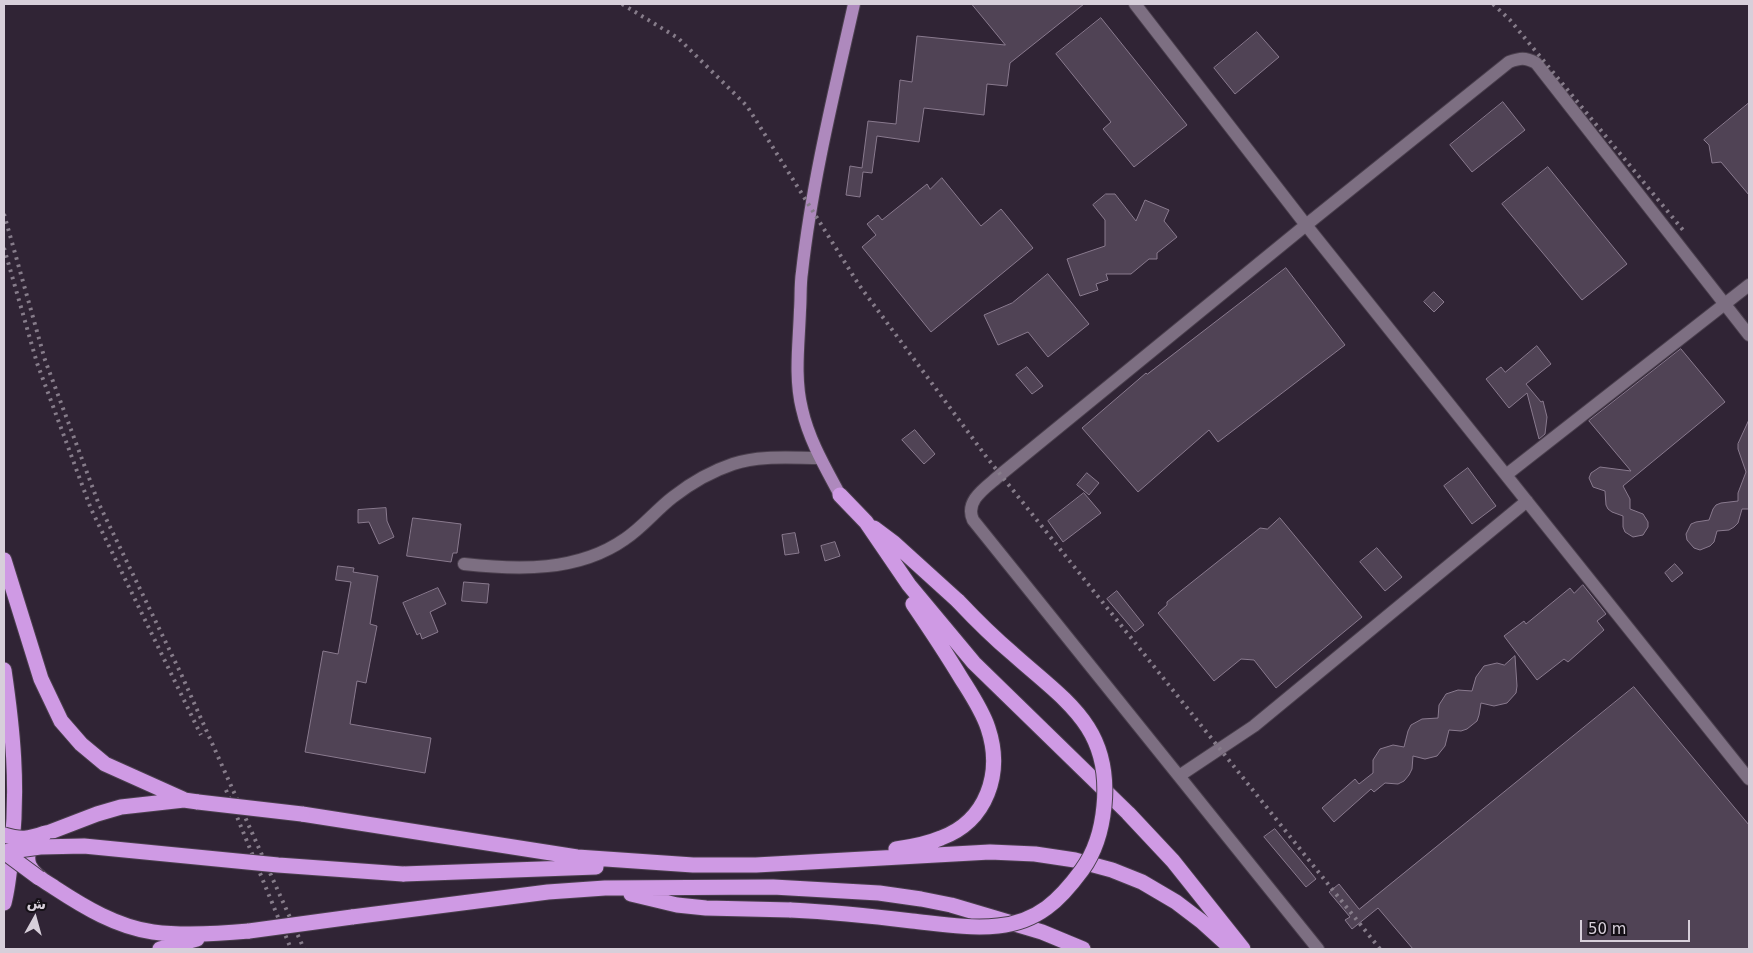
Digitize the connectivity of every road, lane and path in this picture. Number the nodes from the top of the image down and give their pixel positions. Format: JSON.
{"nodes":[{"id":1,"x":854,"y":4,"type":"edge"},
{"id":2,"x":1135,"y":4,"type":"edge"},
{"id":3,"x":1306,"y":224,"type":"junction"},
{"id":4,"x":1749,"y":285,"type":"edge"},
{"id":5,"x":1725,"y":304,"type":"junction"},
{"id":6,"x":1749,"y":335,"type":"edge"},
{"id":7,"x":820,"y":458,"type":"junction"},
{"id":8,"x":1506,"y":475,"type":"junction"},
{"id":9,"x":840,"y":495,"type":"junction"},
{"id":10,"x":1527,"y":501,"type":"junction"},
{"id":11,"x":866,"y":522,"type":"junction"},
{"id":12,"x":4,"y":560,"type":"edge"},
{"id":13,"x":464,"y":564,"type":"dead end"},
{"id":14,"x":4,"y":670,"type":"edge"},
{"id":15,"x":1179,"y":776,"type":"junction"},
{"id":16,"x":1749,"y":779,"type":"edge"},
{"id":17,"x":191,"y":801,"type":"junction"},
{"id":18,"x":46,"y":833,"type":"junction"},
{"id":19,"x":4,"y":835,"type":"edge"},
{"id":20,"x":4,"y":852,"type":"edge"},
{"id":21,"x":826,"y":861,"type":"junction"},
{"id":22,"x":693,"y":865,"type":"junction"},
{"id":23,"x":39,"y":878,"type":"junction"},
{"id":24,"x":605,"y":888,"type":"junction"},
{"id":25,"x":4,"y":903,"type":"edge"},
{"id":26,"x":215,"y":934,"type":"junction"},
{"id":27,"x":160,"y":949,"type":"edge"},
{"id":28,"x":1082,"y":949,"type":"edge"},
{"id":29,"x":1232,"y":949,"type":"edge"},
{"id":30,"x":1243,"y":949,"type":"edge"},
{"id":31,"x":1318,"y":949,"type":"edge"}],
"edges":[{"from":1,"to":7,"type":"main road"},
{"from":2,"to":3,"type":"lane"},
{"from":3,"to":5,"type":"lane"},
{"from":3,"to":8,"type":"lane"},
{"from":3,"to":15,"type":"lane"},
{"from":4,"to":5,"type":"lane"},
{"from":5,"to":6,"type":"lane"},
{"from":5,"to":8,"type":"lane"},
{"from":7,"to":9,"type":"main road"},
{"from":7,"to":13,"type":"lane"},
{"from":8,"to":10,"type":"lane"},
{"from":9,"to":11,"type":"highway"},
{"from":9,"to":21,"type":"highway"},
{"from":10,"to":15,"type":"lane"},
{"from":10,"to":16,"type":"lane"},
{"from":11,"to":24,"type":"highway","bridge":true},
{"from":11,"to":30,"type":"highway"},
{"from":12,"to":17,"type":"highway"},
{"from":14,"to":25,"type":"highway"},
{"from":15,"to":31,"type":"lane"},
{"from":17,"to":18,"type":"highway"},
{"from":17,"to":22,"type":"highway","bridge":true},
{"from":18,"to":19,"type":"highway","bridge":true},
{"from":18,"to":23,"type":"highway"},
{"from":20,"to":22,"type":"highway","bridge":true},
{"from":20,"to":23,"type":"highway","bridge":true},
{"from":21,"to":22,"type":"highway"},
{"from":21,"to":29,"type":"highway"},
{"from":23,"to":26,"type":"highway"},
{"from":24,"to":26,"type":"highway","bridge":true},
{"from":24,"to":28,"type":"highway"},
{"from":26,"to":27,"type":"highway"}]}
